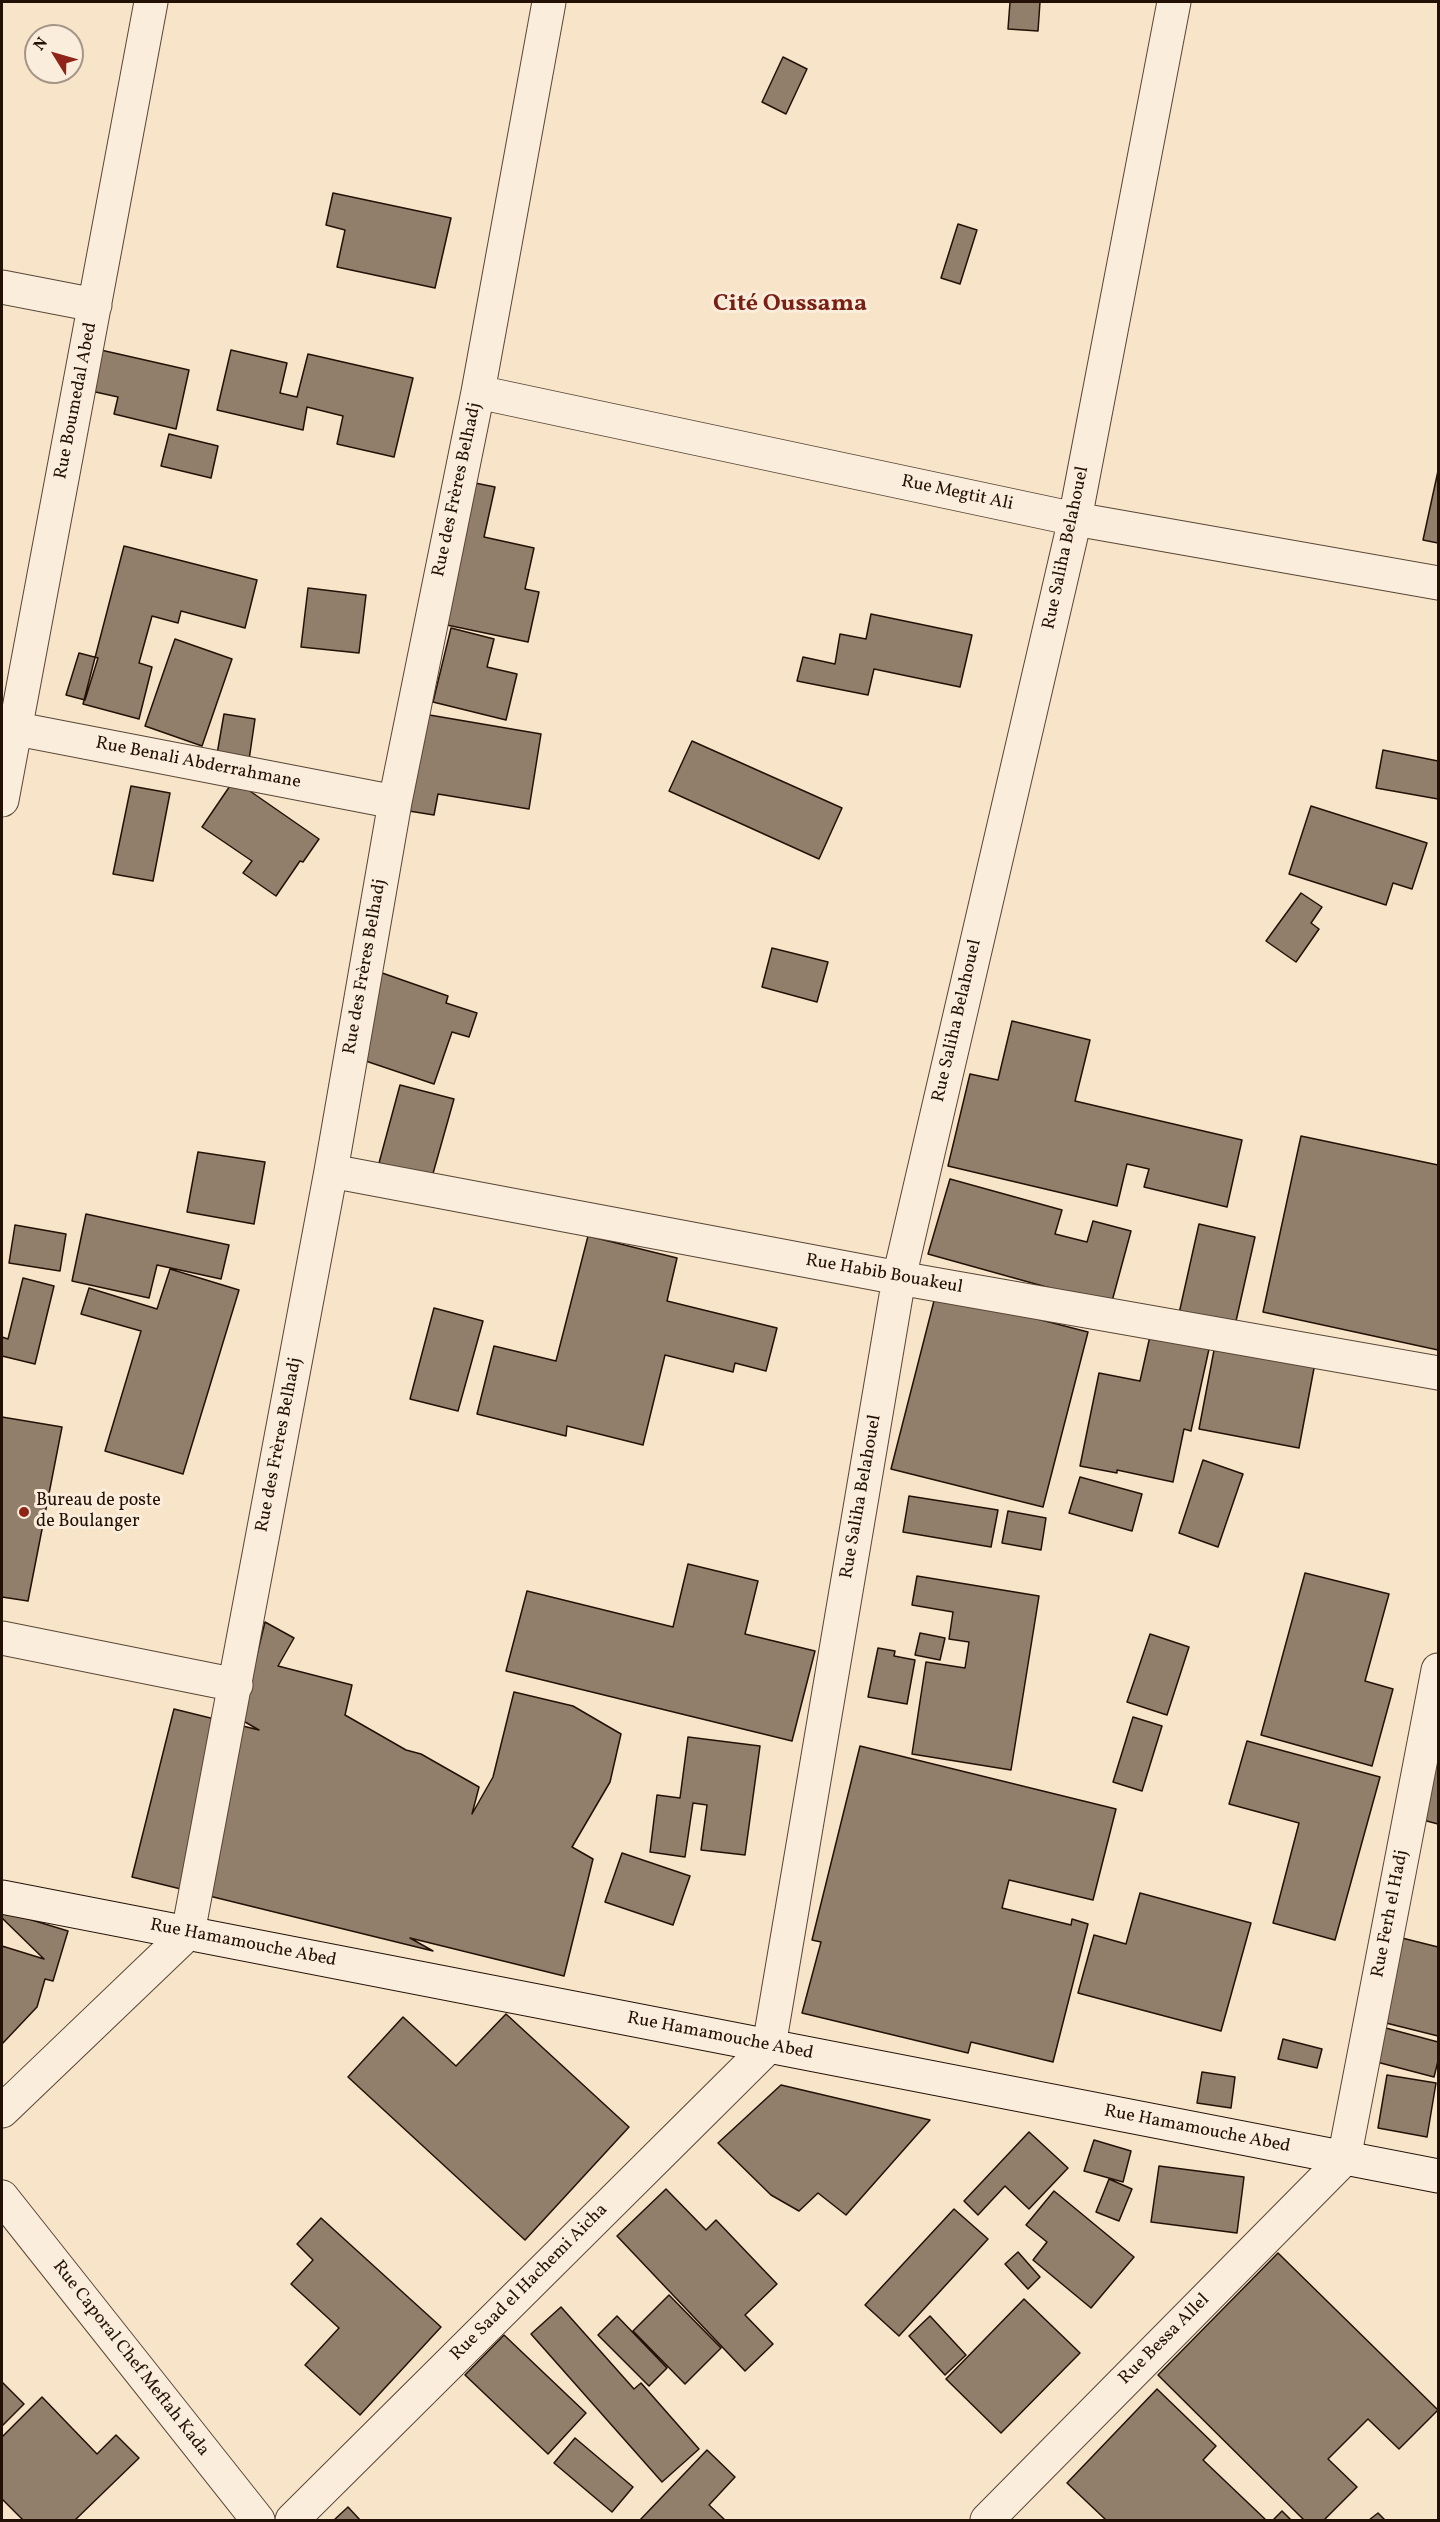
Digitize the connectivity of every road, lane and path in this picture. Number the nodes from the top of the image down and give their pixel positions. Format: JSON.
{"nodes":[{"id":1,"x":151,"y":2,"type":"edge"},
{"id":2,"x":549,"y":2,"type":"edge"},
{"id":3,"x":1174,"y":2,"type":"edge"},
{"id":4,"x":2,"y":287,"type":"edge"},
{"id":5,"x":95,"y":305,"type":"junction"},
{"id":6,"x":478,"y":392,"type":"junction"},
{"id":7,"x":1075,"y":519,"type":"junction"},
{"id":8,"x":1438,"y":583,"type":"edge"},
{"id":9,"x":8,"y":728,"type":"edge"},
{"id":10,"x":2,"y":800,"type":"edge"},
{"id":11,"x":395,"y":802,"type":"junction"},
{"id":12,"x":331,"y":1171,"type":"junction"},
{"id":13,"x":899,"y":1278,"type":"junction"},
{"id":14,"x":1438,"y":1373,"type":"edge"},
{"id":15,"x":2,"y":1638,"type":"edge"},
{"id":16,"x":1438,"y":1670,"type":"edge"},
{"id":17,"x":236,"y":1685,"type":"junction"},
{"id":18,"x":2,"y":1897,"type":"edge"},
{"id":19,"x":188,"y":1933,"type":"junction"},
{"id":20,"x":769,"y":2046,"type":"junction"},
{"id":21,"x":2,"y":2111,"type":"edge"},
{"id":22,"x":1344,"y":2159,"type":"junction"},
{"id":23,"x":1438,"y":2176,"type":"edge"},
{"id":24,"x":2,"y":2197,"type":"edge"},
{"id":25,"x":258,"y":2520,"type":"edge"},
{"id":26,"x":291,"y":2520,"type":"edge"},
{"id":27,"x":987,"y":2520,"type":"edge"}],
"edges":[{"from":1,"to":5,"type":"street","name":"Rue Boumedal Abed"},
{"from":2,"to":6,"type":"street","name":"Rue des Frères Belhadj"},
{"from":3,"to":7,"type":"street","name":"Rue Saliha Belahouel"},
{"from":4,"to":5,"type":"street"},
{"from":5,"to":9,"type":"street","name":"Rue Boumedal Abed"},
{"from":6,"to":7,"type":"street","name":"Rue Megtit Ali"},
{"from":6,"to":11,"type":"street","name":"Rue des Frères Belhadj"},
{"from":7,"to":8,"type":"street","name":"Rue Megtit Ali"},
{"from":7,"to":13,"type":"street","name":"Rue Saliha Belahouel"},
{"from":9,"to":10,"type":"street","name":"Rue Boumedal Abed"},
{"from":9,"to":11,"type":"street","name":"Rue Benali Abderrahmane"},
{"from":11,"to":12,"type":"street","name":"Rue des Frères Belhadj"},
{"from":12,"to":13,"type":"street","name":"Rue Habib Bouakeul"},
{"from":12,"to":17,"type":"street","name":"Rue des Frères Belhadj"},
{"from":13,"to":14,"type":"street","name":"Rue Habib Bouakeul"},
{"from":13,"to":20,"type":"street","name":"Rue Saliha Belahouel"},
{"from":15,"to":17,"type":"street"},
{"from":16,"to":22,"type":"street","name":"Rue Ferh el Hadj"},
{"from":17,"to":19,"type":"street","name":"Rue des Frères Belhadj"},
{"from":18,"to":19,"type":"street","name":"Rue Hamamouche Abed"},
{"from":19,"to":20,"type":"street","name":"Rue Hamamouche Abed"},
{"from":19,"to":21,"type":"street"},
{"from":20,"to":22,"type":"street","name":"Rue Hamamouche Abed"},
{"from":20,"to":26,"type":"street","name":"Rue Saad el Hachemi Aicha"},
{"from":22,"to":23,"type":"street","name":"Rue Hamamouche Abed"},
{"from":22,"to":27,"type":"street","name":"Rue Bessa Allel"},
{"from":24,"to":25,"type":"street","name":"Rue Caporal Chef Meftah Kada"}]}
